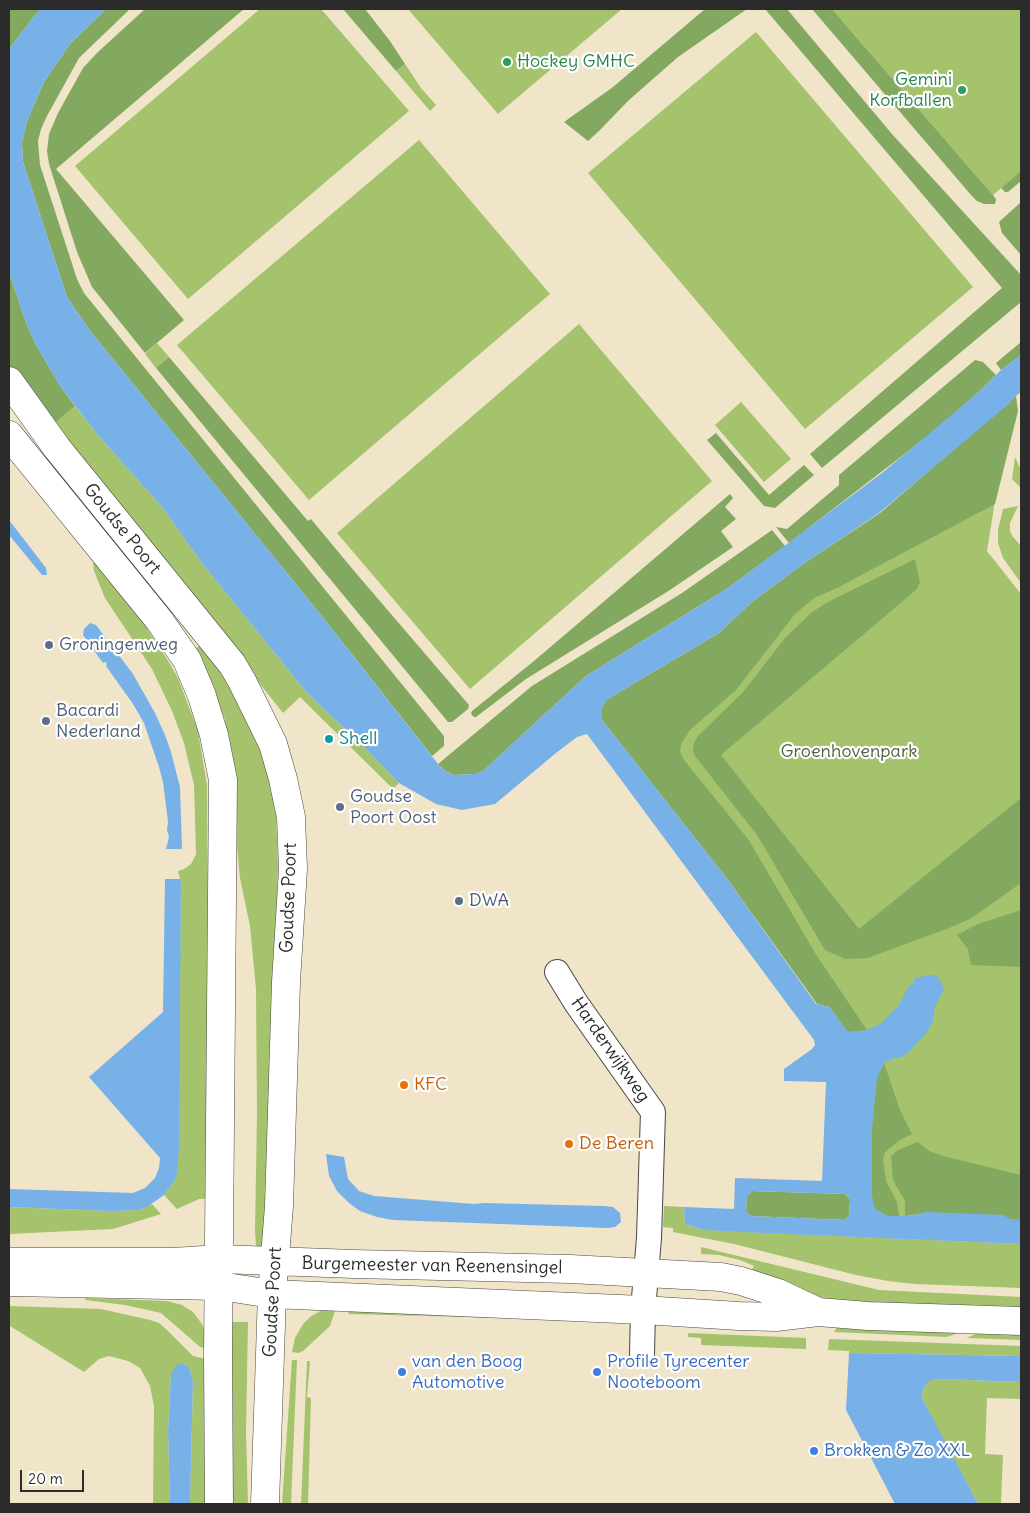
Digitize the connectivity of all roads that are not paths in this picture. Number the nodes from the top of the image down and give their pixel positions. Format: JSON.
{"nodes":[{"id":1,"x":9,"y":380,"type":"edge"},
{"id":2,"x":9,"y":435,"type":"edge"},
{"id":3,"x":557,"y":972,"type":"dead end"},
{"id":4,"x":9,"y":1262,"type":"edge"},
{"id":5,"x":276,"y":1262,"type":"junction"},
{"id":6,"x":220,"y":1272,"type":"junction"},
{"id":7,"x":647,"y":1272,"type":"junction"},
{"id":8,"x":9,"y":1282,"type":"edge"},
{"id":9,"x":272,"y":1294,"type":"junction"},
{"id":10,"x":643,"y":1310,"type":"junction"},
{"id":11,"x":818,"y":1312,"type":"junction"},
{"id":12,"x":1021,"y":1320,"type":"edge"},
{"id":13,"x":642,"y":1354,"type":"dead end"},
{"id":14,"x":219,"y":1504,"type":"edge"},
{"id":15,"x":265,"y":1504,"type":"edge"}],
"edges":[{"from":1,"to":5,"type":"main road","name":"Goudse Poort"},
{"from":2,"to":6,"type":"main road","name":"Goudse Poort"},
{"from":3,"to":7,"type":"street","name":"Harderwijkweg"},
{"from":4,"to":6,"type":"main road","name":"Burgemeester van Reenensingel"},
{"from":5,"to":6,"type":"main road","name":"Burgemeester van Reenensingel"},
{"from":5,"to":7,"type":"main road","name":"Burgemeester van Reenensingel"},
{"from":5,"to":9,"type":"main road","name":"Goudse Poort"},
{"from":6,"to":8,"type":"main road","name":"Burgemeester van Reenensingel"},
{"from":6,"to":9,"type":"main road","name":"Burgemeester van Reenensingel"},
{"from":6,"to":14,"type":"main road","name":"Goudse Poort"},
{"from":7,"to":10,"type":"street","name":"Harderwijkweg"},
{"from":7,"to":11,"type":"main road","name":"Burgemeester van Reenensingel"},
{"from":9,"to":10,"type":"main road","name":"Burgemeester van Reenensingel"},
{"from":9,"to":15,"type":"main road","name":"Goudse Poort"},
{"from":10,"to":11,"type":"main road","name":"Burgemeester van Reenensingel"},
{"from":10,"to":13,"type":"street"},
{"from":11,"to":12,"type":"main road","name":"Burgemeester van Reenensingel"}]}
